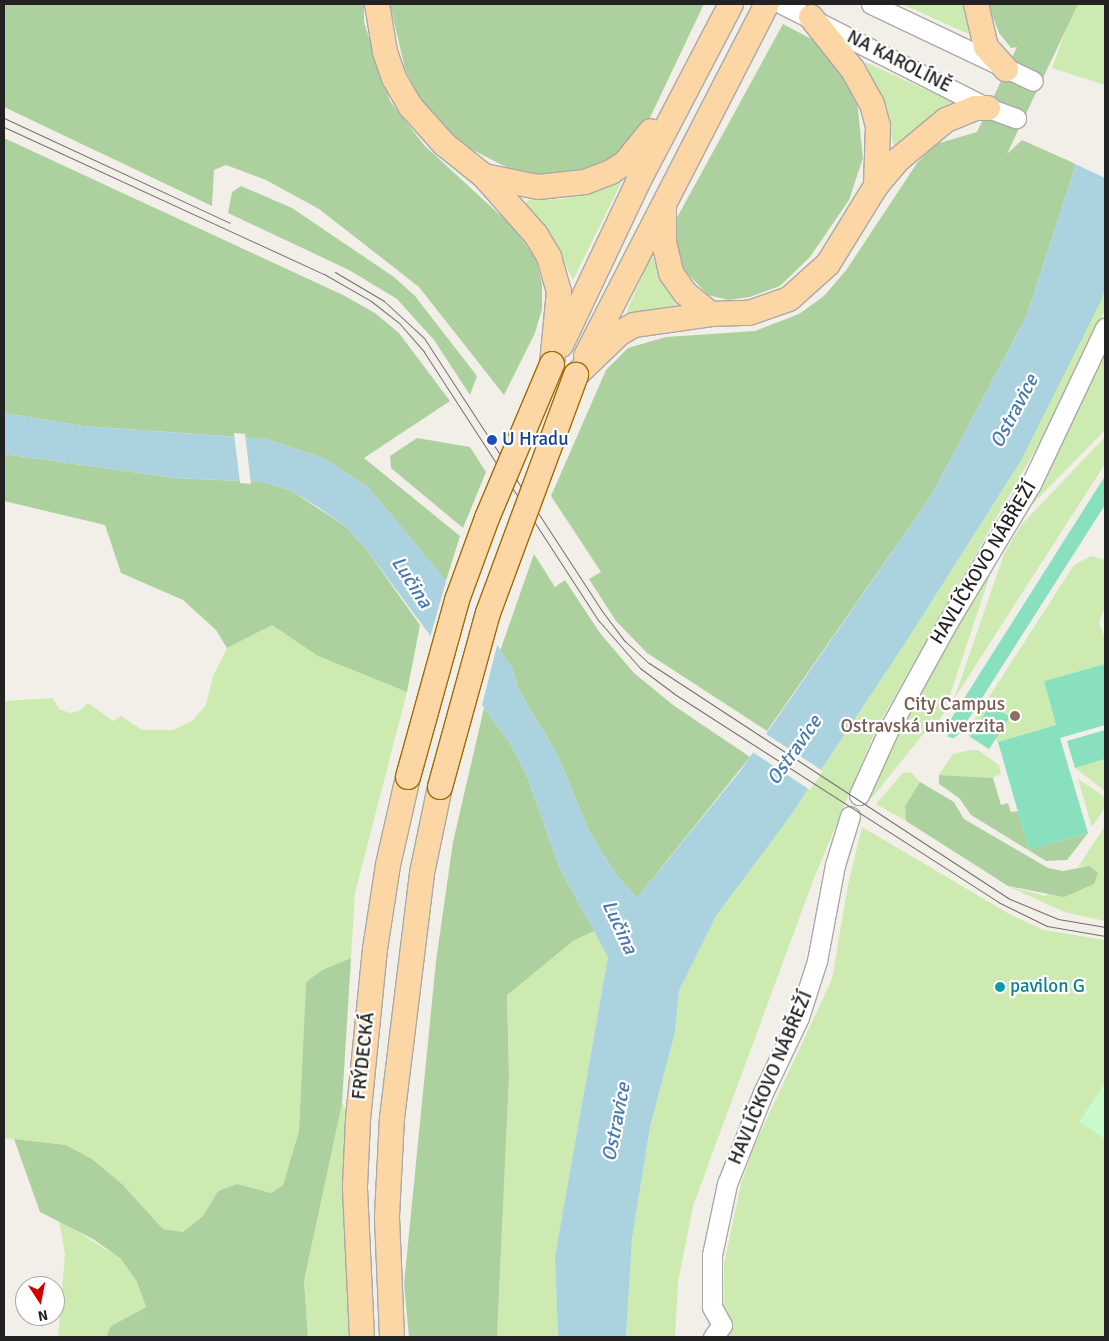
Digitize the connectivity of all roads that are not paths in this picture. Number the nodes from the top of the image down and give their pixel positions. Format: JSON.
{"nodes":[{"id":1,"x":377,"y":4,"type":"edge"},
{"id":2,"x":731,"y":4,"type":"edge"},
{"id":3,"x":768,"y":4,"type":"edge"},
{"id":4,"x":782,"y":4,"type":"edge"},
{"id":5,"x":871,"y":4,"type":"edge"},
{"id":6,"x":976,"y":4,"type":"edge"},
{"id":7,"x":811,"y":17,"type":"junction"},
{"id":8,"x":1006,"y":69,"type":"junction"},
{"id":9,"x":1033,"y":81,"type":"dead end"},
{"id":10,"x":684,"y":94,"type":"junction"},
{"id":11,"x":988,"y":108,"type":"junction"},
{"id":12,"x":1016,"y":118,"type":"dead end"},
{"id":13,"x":484,"y":176,"type":"junction"},
{"id":14,"x":876,"y":186,"type":"junction"},
{"id":15,"x":666,"y":197,"type":"junction"},
{"id":16,"x":711,"y":314,"type":"junction"},
{"id":17,"x":1105,"y":328,"type":"edge"},
{"id":18,"x":552,"y":364,"type":"junction"},
{"id":19,"x":576,"y":375,"type":"junction"},
{"id":20,"x":859,"y":795,"type":"dead end"},
{"id":21,"x":850,"y":816,"type":"dead end"},
{"id":22,"x":362,"y":1337,"type":"edge"},
{"id":23,"x":392,"y":1337,"type":"edge"},
{"id":24,"x":713,"y":1337,"type":"edge"}],
"edges":[{"from":1,"to":13,"type":"main road"},
{"from":2,"to":10,"type":"main road"},
{"from":3,"to":15,"type":"main road","name":"FRÝDECKÁ"},
{"from":4,"to":7,"type":"street","name":"NA KAROLÍNĚ"},
{"from":5,"to":8,"type":"street","name":"NA KAROLÍNĚ"},
{"from":6,"to":8,"type":"main road"},
{"from":7,"to":11,"type":"street","name":"NA KAROLÍNĚ"},
{"from":7,"to":14,"type":"main road"},
{"from":8,"to":9,"type":"street","name":"NA KAROLÍNĚ"},
{"from":10,"to":13,"type":"main road"},
{"from":10,"to":18,"type":"main road"},
{"from":11,"to":12,"type":"street","name":"NA KAROLÍNĚ"},
{"from":11,"to":14,"type":"main road"},
{"from":13,"to":18,"type":"main road"},
{"from":14,"to":16,"type":"main road"},
{"from":15,"to":16,"type":"main road"},
{"from":15,"to":19,"type":"main road","name":"FRÝDECKÁ"},
{"from":16,"to":19,"type":"main road"},
{"from":17,"to":20,"type":"street","name":"HAVLÍČKOVO NÁBŘEŽÍ"},
{"from":18,"to":22,"type":"main road","name":"FRÝDECKÁ","bridge":true},
{"from":19,"to":23,"type":"main road","name":"FRÝDECKÁ","bridge":true},
{"from":21,"to":24,"type":"street","name":"HAVLÍČKOVO NÁBŘEŽÍ"}]}
